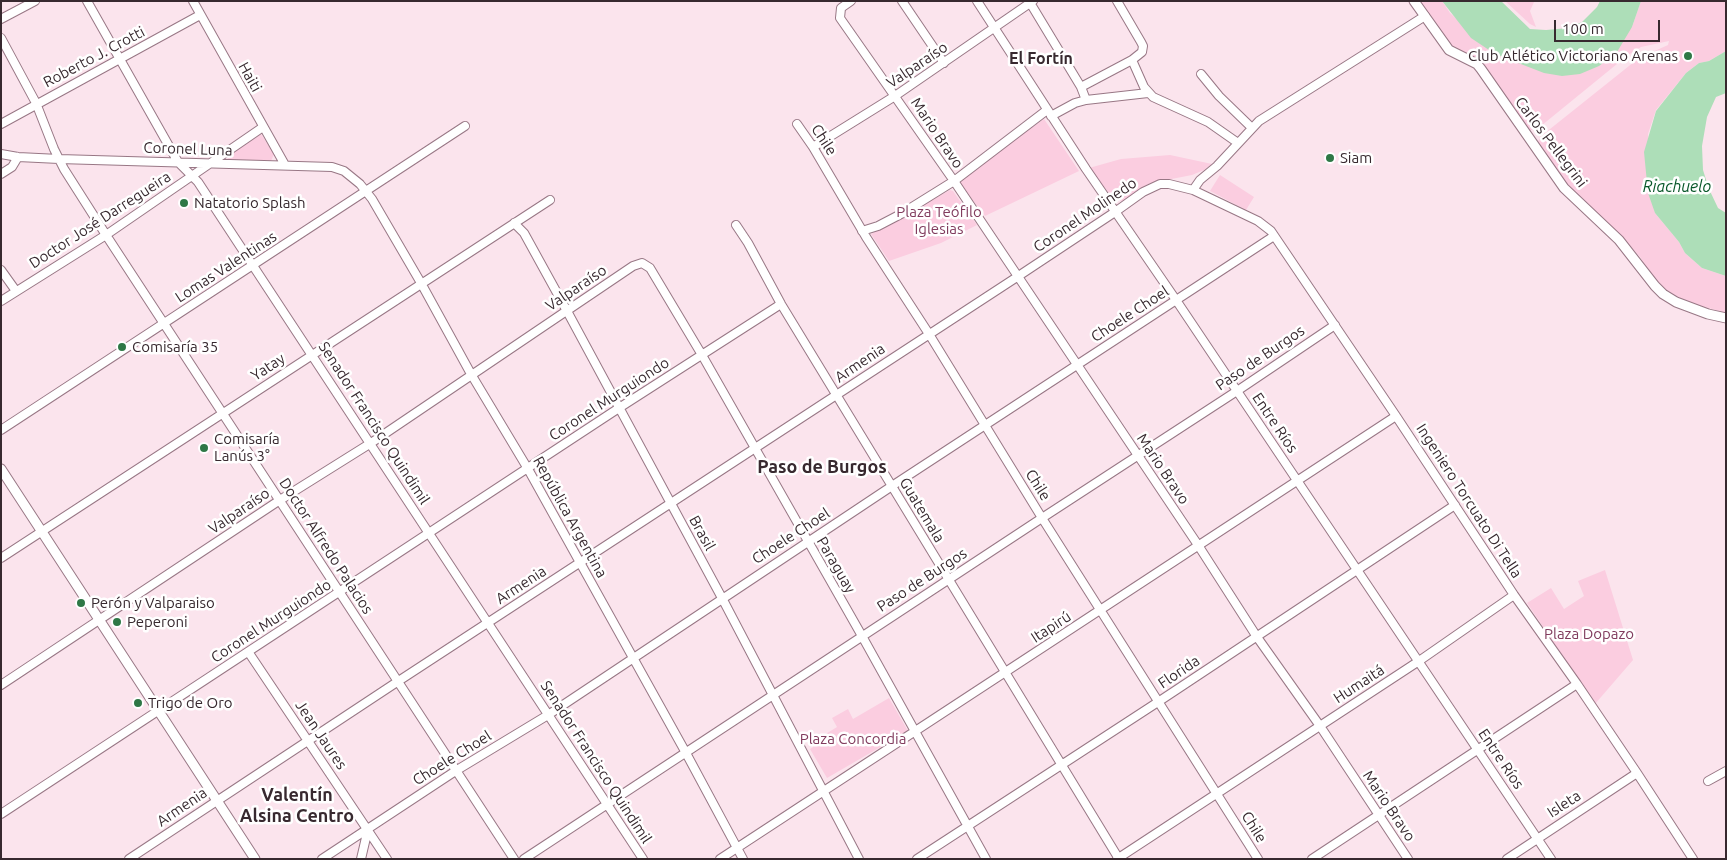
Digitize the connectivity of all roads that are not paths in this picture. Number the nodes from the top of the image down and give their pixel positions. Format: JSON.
{"nodes":[{"id":1,"x":34,"y":1,"type":"edge"},
{"id":2,"x":87,"y":1,"type":"edge"},
{"id":3,"x":192,"y":1,"type":"edge"},
{"id":4,"x":851,"y":1,"type":"edge"},
{"id":5,"x":902,"y":1,"type":"edge"},
{"id":6,"x":977,"y":1,"type":"edge"},
{"id":7,"x":1117,"y":1,"type":"edge"},
{"id":8,"x":1414,"y":1,"type":"edge"},
{"id":9,"x":1031,"y":2,"type":"edge"},
{"id":10,"x":200,"y":15,"type":"junction"},
{"id":11,"x":1425,"y":16,"type":"junction"},
{"id":12,"x":1,"y":20,"type":"edge"},
{"id":13,"x":994,"y":29,"type":"junction"},
{"id":14,"x":1,"y":38,"type":"edge"},
{"id":15,"x":119,"y":59,"type":"junction"},
{"id":16,"x":1132,"y":60,"type":"junction"},
{"id":17,"x":944,"y":63,"type":"junction"},
{"id":18,"x":1201,"y":74,"type":"dead end"},
{"id":19,"x":1081,"y":87,"type":"junction"},
{"id":20,"x":1148,"y":93,"type":"junction"},
{"id":21,"x":895,"y":96,"type":"junction"},
{"id":22,"x":1086,"y":100,"type":"junction"},
{"id":23,"x":36,"y":104,"type":"junction"},
{"id":24,"x":1049,"y":113,"type":"junction"},
{"id":25,"x":1,"y":124,"type":"edge"},
{"id":26,"x":797,"y":124,"type":"dead end"},
{"id":27,"x":465,"y":126,"type":"dead end"},
{"id":28,"x":263,"y":127,"type":"junction"},
{"id":29,"x":1252,"y":128,"type":"junction"},
{"id":30,"x":1238,"y":143,"type":"junction"},
{"id":31,"x":813,"y":147,"type":"junction"},
{"id":32,"x":1,"y":154,"type":"edge"},
{"id":33,"x":18,"y":157,"type":"junction"},
{"id":34,"x":59,"y":159,"type":"junction"},
{"id":35,"x":178,"y":162,"type":"junction"},
{"id":36,"x":209,"y":163,"type":"junction"},
{"id":37,"x":284,"y":165,"type":"junction"},
{"id":38,"x":1,"y":174,"type":"edge"},
{"id":39,"x":193,"y":176,"type":"junction"},
{"id":40,"x":954,"y":181,"type":"junction"},
{"id":41,"x":1193,"y":190,"type":"junction"},
{"id":42,"x":366,"y":191,"type":"junction"},
{"id":43,"x":550,"y":200,"type":"dead end"},
{"id":44,"x":1115,"y":212,"type":"junction"},
{"id":45,"x":514,"y":223,"type":"junction"},
{"id":46,"x":736,"y":225,"type":"dead end"},
{"id":47,"x":862,"y":231,"type":"junction"},
{"id":48,"x":106,"y":235,"type":"junction"},
{"id":49,"x":1274,"y":236,"type":"junction"},
{"id":50,"x":642,"y":263,"type":"joint"},
{"id":51,"x":253,"y":266,"type":"junction"},
{"id":52,"x":1,"y":270,"type":"edge"},
{"id":53,"x":1017,"y":277,"type":"junction"},
{"id":54,"x":421,"y":283,"type":"junction"},
{"id":55,"x":16,"y":292,"type":"junction"},
{"id":56,"x":1176,"y":300,"type":"junction"},
{"id":57,"x":1,"y":301,"type":"edge"},
{"id":58,"x":781,"y":304,"type":"junction"},
{"id":59,"x":567,"y":312,"type":"junction"},
{"id":60,"x":1726,"y":318,"type":"edge"},
{"id":61,"x":164,"y":324,"type":"junction"},
{"id":62,"x":1335,"y":325,"type":"junction"},
{"id":63,"x":929,"y":334,"type":"junction"},
{"id":64,"x":312,"y":354,"type":"junction"},
{"id":65,"x":702,"y":355,"type":"junction"},
{"id":66,"x":1077,"y":366,"type":"junction"},
{"id":67,"x":471,"y":374,"type":"junction"},
{"id":68,"x":1237,"y":391,"type":"junction"},
{"id":69,"x":837,"y":395,"type":"junction"},
{"id":70,"x":619,"y":408,"type":"junction"},
{"id":71,"x":223,"y":412,"type":"junction"},
{"id":72,"x":1396,"y":416,"type":"junction"},
{"id":73,"x":985,"y":426,"type":"junction"},
{"id":74,"x":1,"y":430,"type":"edge"},
{"id":75,"x":371,"y":443,"type":"junction"},
{"id":76,"x":754,"y":449,"type":"junction"},
{"id":77,"x":1138,"y":456,"type":"junction"},
{"id":78,"x":1,"y":469,"type":"edge"},
{"id":79,"x":528,"y":469,"type":"junction"},
{"id":80,"x":1298,"y":481,"type":"junction"},
{"id":81,"x":892,"y":486,"type":"junction"},
{"id":82,"x":280,"y":500,"type":"junction"},
{"id":83,"x":671,"y":504,"type":"junction"},
{"id":84,"x":1455,"y":505,"type":"junction"},
{"id":85,"x":1042,"y":518,"type":"junction"},
{"id":86,"x":42,"y":531,"type":"junction"},
{"id":87,"x":430,"y":532,"type":"junction"},
{"id":88,"x":807,"y":542,"type":"junction"},
{"id":89,"x":1198,"y":545,"type":"junction"},
{"id":90,"x":1,"y":558,"type":"edge"},
{"id":91,"x":580,"y":564,"type":"junction"},
{"id":92,"x":1357,"y":570,"type":"junction"},
{"id":93,"x":948,"y":579,"type":"junction"},
{"id":94,"x":340,"y":593,"type":"junction"},
{"id":95,"x":1514,"y":595,"type":"junction"},
{"id":96,"x":722,"y":598,"type":"junction"},
{"id":97,"x":1101,"y":610,"type":"junction"},
{"id":98,"x":100,"y":621,"type":"junction"},
{"id":99,"x":488,"y":623,"type":"junction"},
{"id":100,"x":862,"y":636,"type":"junction"},
{"id":101,"x":1257,"y":637,"type":"junction"},
{"id":102,"x":249,"y":653,"type":"junction"},
{"id":103,"x":633,"y":658,"type":"junction"},
{"id":104,"x":1419,"y":660,"type":"junction"},
{"id":105,"x":1005,"y":673,"type":"junction"},
{"id":106,"x":397,"y":682,"type":"junction"},
{"id":107,"x":1577,"y":684,"type":"junction"},
{"id":108,"x":1,"y":685,"type":"edge"},
{"id":109,"x":772,"y":695,"type":"junction"},
{"id":110,"x":1158,"y":702,"type":"junction"},
{"id":111,"x":158,"y":710,"type":"junction"},
{"id":112,"x":548,"y":714,"type":"junction"},
{"id":113,"x":1320,"y":726,"type":"junction"},
{"id":114,"x":915,"y":732,"type":"junction"},
{"id":115,"x":308,"y":740,"type":"junction"},
{"id":116,"x":1478,"y":750,"type":"junction"},
{"id":117,"x":686,"y":753,"type":"junction"},
{"id":118,"x":1061,"y":765,"type":"junction"},
{"id":119,"x":457,"y":770,"type":"junction"},
{"id":120,"x":1726,"y":771,"type":"edge"},
{"id":121,"x":1637,"y":773,"type":"junction"},
{"id":122,"x":1708,"y":781,"type":"dead end"},
{"id":123,"x":824,"y":791,"type":"junction"},
{"id":124,"x":1217,"y":793,"type":"junction"},
{"id":125,"x":218,"y":800,"type":"junction"},
{"id":126,"x":607,"y":804,"type":"junction"},
{"id":127,"x":1,"y":814,"type":"edge"},
{"id":128,"x":1378,"y":816,"type":"junction"},
{"id":129,"x":967,"y":826,"type":"junction"},
{"id":130,"x":368,"y":829,"type":"junction"},
{"id":131,"x":1538,"y":838,"type":"junction"},
{"id":132,"x":737,"y":847,"type":"junction"},
{"id":133,"x":1118,"y":858,"type":"edge"},
{"id":134,"x":129,"y":859,"type":"edge"},
{"id":135,"x":256,"y":859,"type":"edge"},
{"id":136,"x":322,"y":859,"type":"edge"},
{"id":137,"x":361,"y":859,"type":"edge"},
{"id":138,"x":387,"y":859,"type":"edge"},
{"id":139,"x":514,"y":859,"type":"edge"},
{"id":140,"x":524,"y":859,"type":"edge"},
{"id":141,"x":643,"y":859,"type":"edge"},
{"id":142,"x":720,"y":859,"type":"edge"},
{"id":143,"x":743,"y":859,"type":"edge"},
{"id":144,"x":859,"y":859,"type":"edge"},
{"id":145,"x":917,"y":859,"type":"edge"},
{"id":146,"x":986,"y":859,"type":"edge"},
{"id":147,"x":1258,"y":859,"type":"edge"},
{"id":148,"x":1312,"y":859,"type":"edge"},
{"id":149,"x":1408,"y":859,"type":"edge"},
{"id":150,"x":1507,"y":859,"type":"edge"},
{"id":151,"x":1551,"y":859,"type":"edge"},
{"id":152,"x":1693,"y":859,"type":"edge"}],
"edges":[{"from":1,"to":12,"type":"street"},
{"from":2,"to":15,"type":"street","name":"Senador Francisco Quindimil"},
{"from":3,"to":10,"type":"street","name":"Haiti"},
{"from":4,"to":21,"type":"street","name":"Mario Bravo"},
{"from":5,"to":17,"type":"street"},
{"from":6,"to":13,"type":"street","name":"Entre Ríos"},
{"from":7,"to":16,"type":"street"},
{"from":8,"to":11,"type":"street","name":"Carlos Pellegrini"},
{"from":9,"to":13,"type":"street","name":"Valparaíso"},
{"from":9,"to":19,"type":"street"},
{"from":10,"to":15,"type":"street","name":"Roberto J. Crotti"},
{"from":10,"to":28,"type":"street","name":"Haiti"},
{"from":11,"to":29,"type":"street"},
{"from":11,"to":60,"type":"street","name":"Carlos Pellegrini"},
{"from":13,"to":17,"type":"street","name":"Valparaíso"},
{"from":13,"to":24,"type":"street","name":"Entre Ríos"},
{"from":14,"to":23,"type":"street","name":"Doctor Alfredo Palacios"},
{"from":15,"to":23,"type":"street","name":"Roberto J. Crotti"},
{"from":15,"to":35,"type":"street","name":"Senador Francisco Quindimil"},
{"from":16,"to":19,"type":"street"},
{"from":16,"to":20,"type":"street"},
{"from":17,"to":21,"type":"street","name":"Valparaíso"},
{"from":18,"to":29,"type":"street"},
{"from":19,"to":22,"type":"street"},
{"from":20,"to":22,"type":"street"},
{"from":20,"to":30,"type":"street"},
{"from":21,"to":31,"type":"street","name":"Valparaíso"},
{"from":21,"to":40,"type":"street","name":"Mario Bravo"},
{"from":22,"to":24,"type":"street"},
{"from":23,"to":25,"type":"street","name":"Roberto J. Crotti"},
{"from":23,"to":34,"type":"street","name":"Doctor Alfredo Palacios"},
{"from":24,"to":40,"type":"street"},
{"from":24,"to":44,"type":"street","name":"Entre Ríos"},
{"from":26,"to":31,"type":"street","name":"Chile"},
{"from":27,"to":42,"type":"street","name":"Lomas Valentinas"},
{"from":28,"to":36,"type":"street","name":"Doctor José Darregueira"},
{"from":28,"to":37,"type":"street","name":"Haiti"},
{"from":29,"to":30,"type":"street"},
{"from":30,"to":41,"type":"street"},
{"from":31,"to":47,"type":"street","name":"Chile"},
{"from":32,"to":33,"type":"street","name":"Coronel Luna"},
{"from":33,"to":34,"type":"street","name":"Coronel Luna"},
{"from":33,"to":38,"type":"street"},
{"from":34,"to":35,"type":"street","name":"Coronel Luna"},
{"from":34,"to":48,"type":"street","name":"Doctor Alfredo Palacios"},
{"from":35,"to":36,"type":"street","name":"Coronel Luna"},
{"from":35,"to":39,"type":"street","name":"Senador Francisco Quindimil"},
{"from":36,"to":37,"type":"street","name":"Coronel Luna"},
{"from":36,"to":39,"type":"street","name":"Doctor José Darregueira"},
{"from":37,"to":42,"type":"street","name":"Coronel Luna"},
{"from":39,"to":48,"type":"street","name":"Doctor José Darregueira"},
{"from":39,"to":51,"type":"street","name":"Senador Francisco Quindimil"},
{"from":40,"to":47,"type":"street"},
{"from":40,"to":53,"type":"street","name":"Mario Bravo"},
{"from":41,"to":44,"type":"street","name":"Coronel Molinedo"},
{"from":41,"to":49,"type":"street","name":"Ingeniero Torcuato Di Tella"},
{"from":42,"to":51,"type":"street","name":"Lomas Valentinas"},
{"from":42,"to":54,"type":"street","name":"República Argentina"},
{"from":43,"to":45,"type":"street","name":"Yatay"},
{"from":44,"to":53,"type":"street","name":"Coronel Molinedo"},
{"from":44,"to":56,"type":"street","name":"Entre Ríos"},
{"from":45,"to":54,"type":"street","name":"Yatay"},
{"from":45,"to":59,"type":"street","name":"Brasil"},
{"from":46,"to":58,"type":"street","name":"Guatemala"},
{"from":47,"to":63,"type":"street","name":"Chile"},
{"from":48,"to":55,"type":"street","name":"Doctor José Darregueira"},
{"from":48,"to":61,"type":"street","name":"Doctor Alfredo Palacios"},
{"from":49,"to":56,"type":"street","name":"Choele Choel"},
{"from":49,"to":62,"type":"street","name":"Ingeniero Torcuato Di Tella"},
{"from":50,"to":59,"type":"street","name":"Valparaíso"},
{"from":50,"to":65,"type":"street","name":"Paraguay"},
{"from":51,"to":61,"type":"street","name":"Lomas Valentinas"},
{"from":51,"to":64,"type":"street","name":"Senador Francisco Quindimil"},
{"from":52,"to":55,"type":"street"},
{"from":53,"to":63,"type":"street","name":"Coronel Molinedo"},
{"from":53,"to":66,"type":"street","name":"Mario Bravo"},
{"from":54,"to":64,"type":"street","name":"Yatay"},
{"from":54,"to":67,"type":"street","name":"República Argentina"},
{"from":55,"to":57,"type":"street","name":"Doctor José Darregueira"},
{"from":56,"to":66,"type":"street","name":"Choele Choel"},
{"from":56,"to":68,"type":"street","name":"Entre Ríos"},
{"from":58,"to":65,"type":"street","name":"Coronel Murguiondo"},
{"from":58,"to":69,"type":"street","name":"Guatemala"},
{"from":59,"to":67,"type":"street","name":"Valparaíso"},
{"from":59,"to":70,"type":"street","name":"Brasil"},
{"from":61,"to":71,"type":"street","name":"Doctor Alfredo Palacios"},
{"from":61,"to":74,"type":"street","name":"Lomas Valentinas"},
{"from":62,"to":68,"type":"street","name":"Paso de Burgos"},
{"from":62,"to":72,"type":"street","name":"Ingeniero Torcuato Di Tella"},
{"from":63,"to":69,"type":"street","name":"Armenia"},
{"from":63,"to":73,"type":"street","name":"Chile"},
{"from":64,"to":71,"type":"street","name":"Yatay"},
{"from":64,"to":75,"type":"street","name":"Senador Francisco Quindimil"},
{"from":65,"to":70,"type":"street","name":"Coronel Murguiondo"},
{"from":65,"to":76,"type":"street","name":"Paraguay"},
{"from":66,"to":73,"type":"street","name":"Choele Choel"},
{"from":66,"to":77,"type":"street","name":"Mario Bravo"},
{"from":67,"to":75,"type":"street","name":"Valparaíso"},
{"from":67,"to":79,"type":"street","name":"República Argentina"},
{"from":68,"to":77,"type":"street","name":"Paso de Burgos"},
{"from":68,"to":80,"type":"street","name":"Entre Ríos"},
{"from":69,"to":76,"type":"street","name":"Armenia"},
{"from":69,"to":81,"type":"street","name":"Guatemala"},
{"from":70,"to":79,"type":"street","name":"Coronel Murguiondo"},
{"from":70,"to":83,"type":"street","name":"Brasil"},
{"from":71,"to":82,"type":"street","name":"Doctor Alfredo Palacios"},
{"from":71,"to":86,"type":"street","name":"Yatay"},
{"from":72,"to":80,"type":"street","name":"Itapirú"},
{"from":72,"to":84,"type":"street","name":"Ingeniero Torcuato Di Tella"},
{"from":73,"to":81,"type":"street","name":"Choele Choel"},
{"from":73,"to":85,"type":"street","name":"Chile"},
{"from":75,"to":82,"type":"street","name":"Valparaíso"},
{"from":75,"to":87,"type":"street","name":"Senador Francisco Quindimil"},
{"from":76,"to":83,"type":"street","name":"Armenia"},
{"from":76,"to":88,"type":"street","name":"Paraguay"},
{"from":77,"to":85,"type":"street","name":"Paso de Burgos"},
{"from":77,"to":89,"type":"street","name":"Mario Bravo"},
{"from":78,"to":86,"type":"street"},
{"from":79,"to":87,"type":"street","name":"Coronel Murguiondo"},
{"from":79,"to":91,"type":"street","name":"República Argentina"},
{"from":80,"to":89,"type":"street","name":"Itapirú"},
{"from":80,"to":92,"type":"street","name":"Entre Ríos"},
{"from":81,"to":88,"type":"street","name":"Choele Choel"},
{"from":81,"to":93,"type":"street","name":"Guatemala"},
{"from":82,"to":94,"type":"street","name":"Doctor Alfredo Palacios"},
{"from":82,"to":98,"type":"street","name":"Valparaíso"},
{"from":83,"to":91,"type":"street","name":"Armenia"},
{"from":83,"to":96,"type":"street","name":"Brasil"},
{"from":84,"to":92,"type":"street","name":"Florida"},
{"from":84,"to":95,"type":"street","name":"Ingeniero Torcuato Di Tella"},
{"from":85,"to":93,"type":"street","name":"Paso de Burgos"},
{"from":85,"to":97,"type":"street","name":"Chile"},
{"from":86,"to":90,"type":"street","name":"Yatay"},
{"from":86,"to":98,"type":"street"},
{"from":87,"to":94,"type":"street","name":"Coronel Murguiondo"},
{"from":87,"to":99,"type":"street","name":"Senador Francisco Quindimil"},
{"from":88,"to":96,"type":"street","name":"Choele Choel"},
{"from":88,"to":100,"type":"street","name":"Paraguay"},
{"from":89,"to":97,"type":"street","name":"Itapirú"},
{"from":89,"to":101,"type":"street","name":"Mario Bravo"},
{"from":91,"to":99,"type":"street","name":"Armenia"},
{"from":91,"to":103,"type":"street","name":"República Argentina"},
{"from":92,"to":101,"type":"street","name":"Florida"},
{"from":92,"to":104,"type":"street","name":"Entre Ríos"},
{"from":93,"to":100,"type":"street","name":"Paso de Burgos"},
{"from":93,"to":105,"type":"street","name":"Guatemala"},
{"from":94,"to":102,"type":"street","name":"Coronel Murguiondo"},
{"from":94,"to":106,"type":"street","name":"Doctor Alfredo Palacios"},
{"from":95,"to":104,"type":"street","name":"Humaitá"},
{"from":95,"to":107,"type":"street","name":"Ingeniero Torcuato Di Tella"},
{"from":96,"to":103,"type":"street","name":"Choele Choel"},
{"from":96,"to":109,"type":"street","name":"Brasil"},
{"from":97,"to":105,"type":"street","name":"Itapirú"},
{"from":97,"to":110,"type":"street","name":"Chile"},
{"from":98,"to":108,"type":"street","name":"Valparaíso"},
{"from":98,"to":111,"type":"street"},
{"from":99,"to":106,"type":"street","name":"Armenia"},
{"from":99,"to":112,"type":"street","name":"Senador Francisco Quindimil"},
{"from":100,"to":109,"type":"street","name":"Paso de Burgos"},
{"from":100,"to":114,"type":"street","name":"Paraguay"},
{"from":101,"to":110,"type":"street","name":"Florida"},
{"from":101,"to":113,"type":"street","name":"Mario Bravo"},
{"from":102,"to":111,"type":"street","name":"Coronel Murguiondo"},
{"from":102,"to":115,"type":"street","name":"Jean Jaures"},
{"from":103,"to":112,"type":"street","name":"Choele Choel"},
{"from":103,"to":117,"type":"street","name":"República Argentina"},
{"from":104,"to":113,"type":"street","name":"Humaitá"},
{"from":104,"to":116,"type":"street","name":"Entre Ríos"},
{"from":105,"to":114,"type":"street","name":"Itapirú"},
{"from":105,"to":118,"type":"street","name":"Guatemala"},
{"from":106,"to":115,"type":"street","name":"Armenia"},
{"from":106,"to":119,"type":"street","name":"Doctor Alfredo Palacios"},
{"from":107,"to":116,"type":"street"},
{"from":107,"to":121,"type":"street","name":"Ingeniero Torcuato Di Tella"},
{"from":109,"to":117,"type":"street","name":"Paso de Burgos"},
{"from":109,"to":123,"type":"street","name":"Brasil"},
{"from":110,"to":118,"type":"street","name":"Florida"},
{"from":110,"to":124,"type":"street","name":"Chile"},
{"from":111,"to":125,"type":"street"},
{"from":111,"to":127,"type":"street","name":"Coronel Murguiondo"},
{"from":112,"to":119,"type":"street","name":"Choele Choel"},
{"from":112,"to":126,"type":"street","name":"Senador Francisco Quindimil"},
{"from":113,"to":124,"type":"street","name":"Humaitá"},
{"from":113,"to":128,"type":"street","name":"Mario Bravo"},
{"from":114,"to":123,"type":"street","name":"Itapirú"},
{"from":114,"to":129,"type":"street","name":"Paraguay"},
{"from":115,"to":125,"type":"street","name":"Armenia"},
{"from":115,"to":130,"type":"street","name":"Jean Jaures"},
{"from":116,"to":128,"type":"street"},
{"from":116,"to":131,"type":"street","name":"Entre Ríos"},
{"from":117,"to":126,"type":"street","name":"Paso de Burgos"},
{"from":117,"to":132,"type":"street","name":"República Argentina"},
{"from":118,"to":129,"type":"street","name":"Florida"},
{"from":118,"to":133,"type":"street","name":"Guatemala"},
{"from":119,"to":130,"type":"street","name":"Choele Choel"},
{"from":119,"to":139,"type":"street","name":"Doctor Alfredo Palacios"},
{"from":120,"to":122,"type":"street"},
{"from":121,"to":131,"type":"street","name":"Isleta"},
{"from":121,"to":152,"type":"street","name":"Ingeniero Torcuato Di Tella"},
{"from":123,"to":132,"type":"street","name":"Itapirú"},
{"from":123,"to":144,"type":"street","name":"Brasil"},
{"from":124,"to":133,"type":"street","name":"Humaitá"},
{"from":124,"to":147,"type":"street","name":"Chile"},
{"from":125,"to":134,"type":"street","name":"Armenia"},
{"from":125,"to":135,"type":"street"},
{"from":126,"to":140,"type":"street","name":"Paso de Burgos"},
{"from":126,"to":141,"type":"street","name":"Senador Francisco Quindimil"},
{"from":128,"to":148,"type":"street"},
{"from":128,"to":149,"type":"street","name":"Mario Bravo"},
{"from":129,"to":145,"type":"street","name":"Florida"},
{"from":129,"to":146,"type":"street","name":"Paraguay"},
{"from":130,"to":136,"type":"street","name":"Choele Choel"},
{"from":130,"to":137,"type":"street"},
{"from":130,"to":138,"type":"street","name":"Jean Jaures"},
{"from":131,"to":150,"type":"street","name":"Isleta"},
{"from":131,"to":151,"type":"street","name":"Entre Ríos"},
{"from":132,"to":142,"type":"street","name":"Itapirú"},
{"from":132,"to":143,"type":"street","name":"República Argentina"}]}
